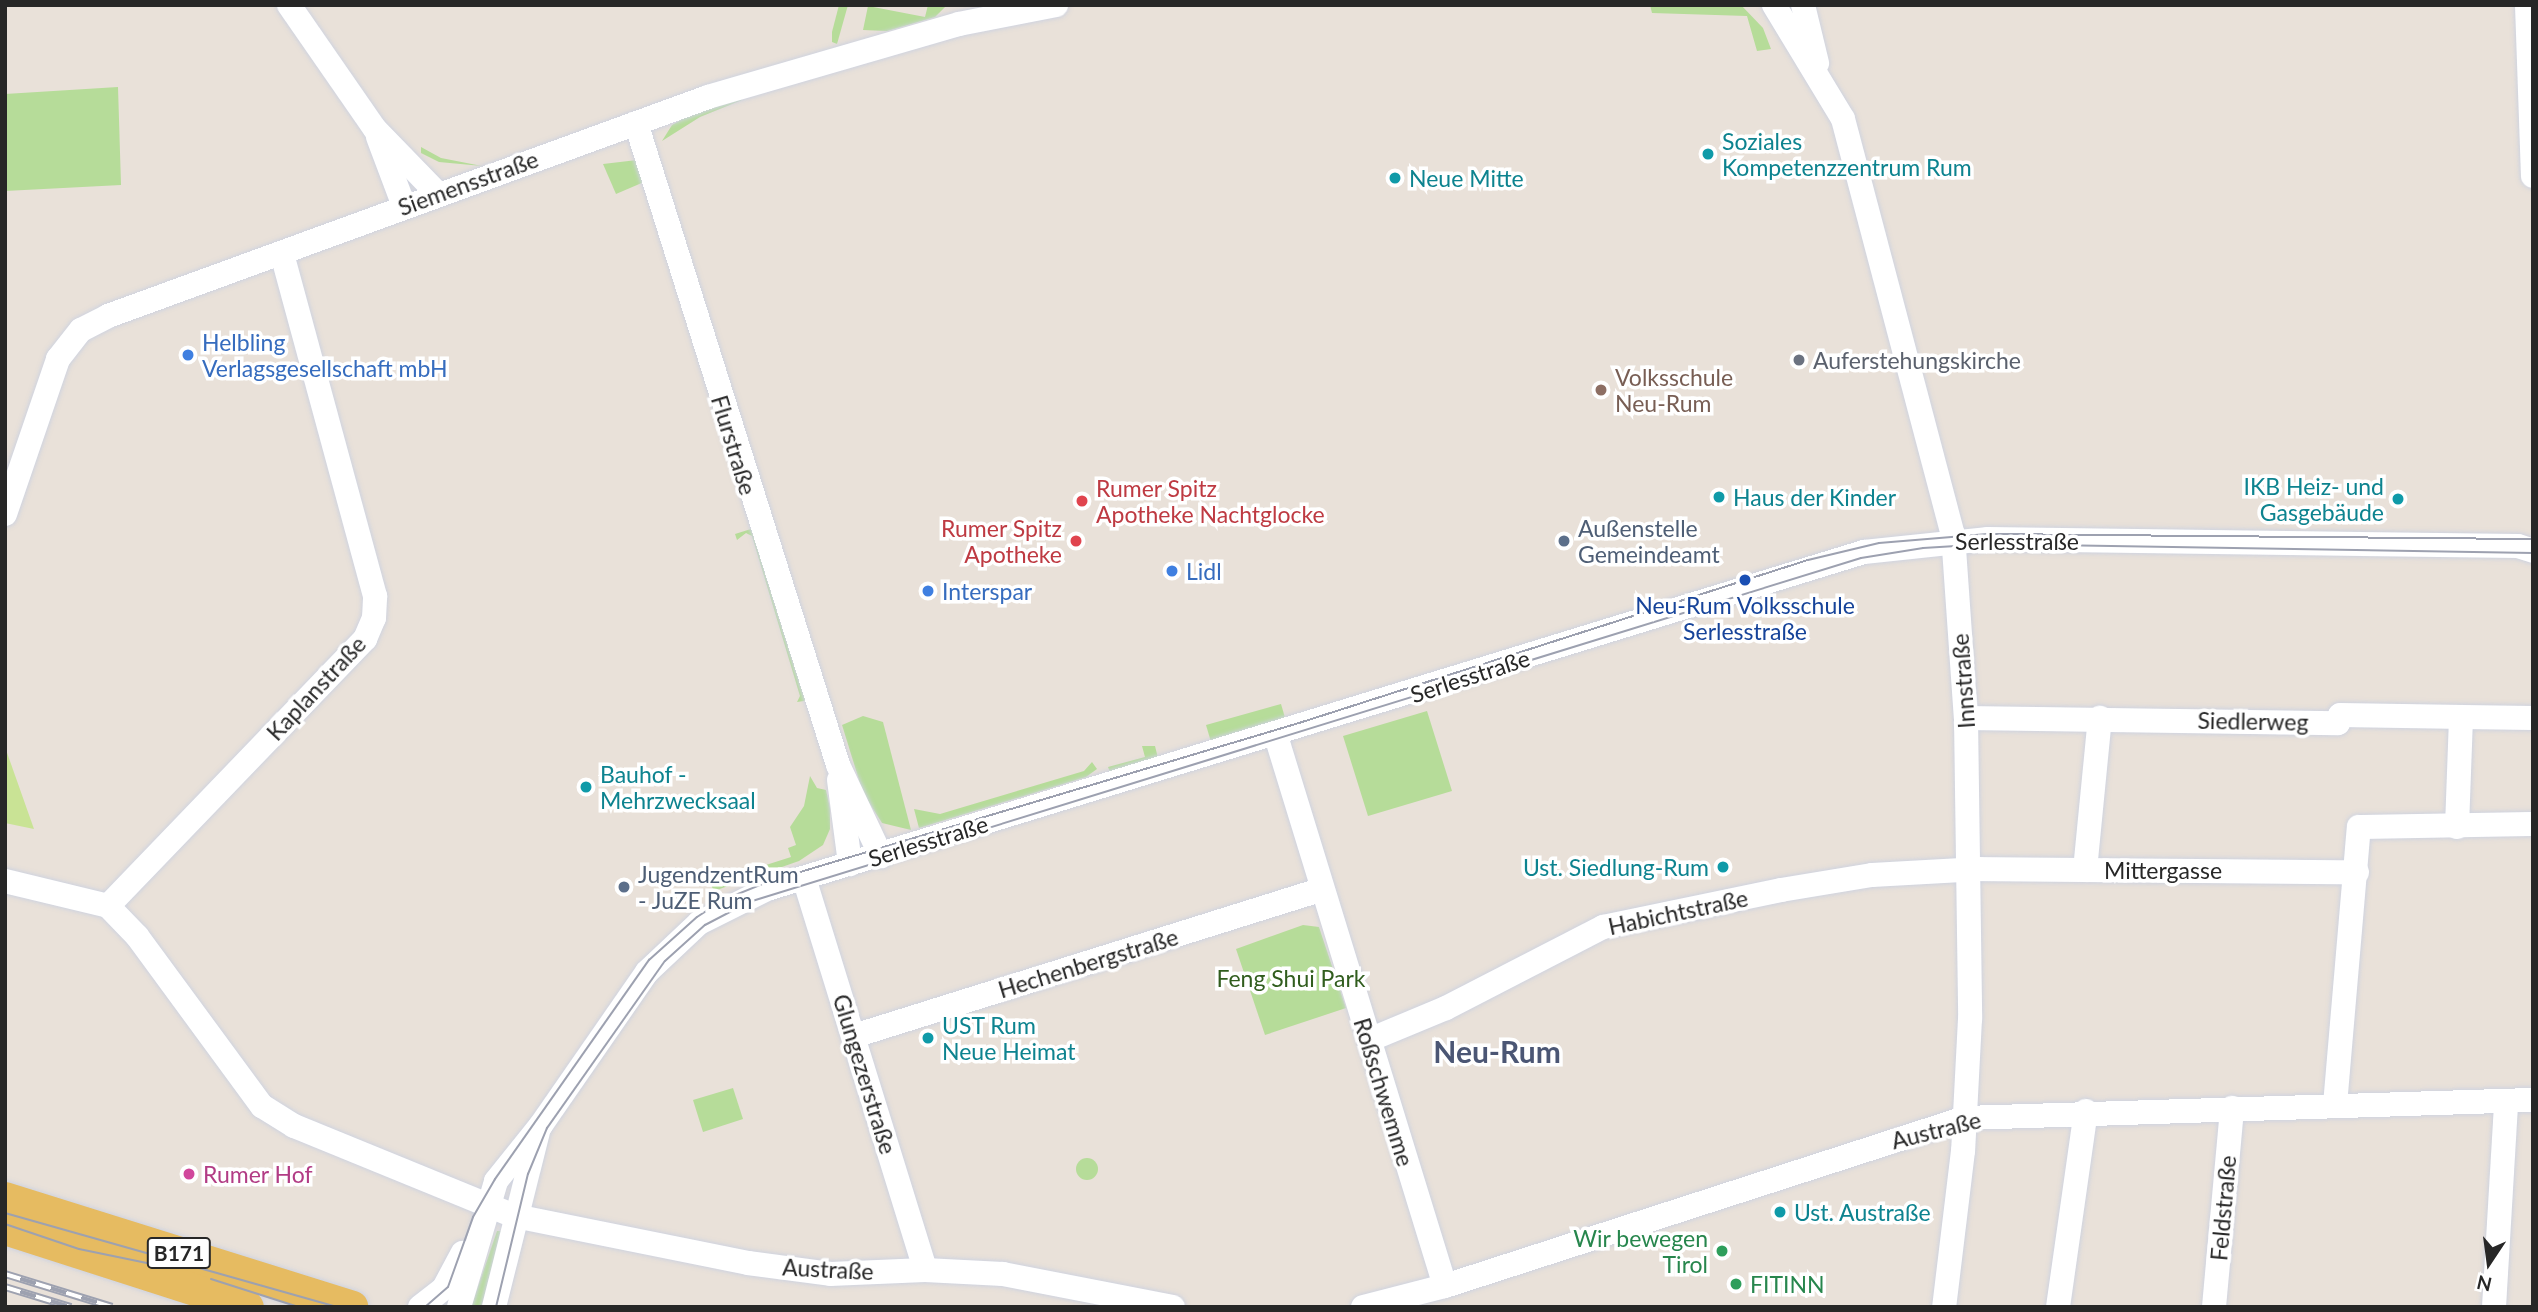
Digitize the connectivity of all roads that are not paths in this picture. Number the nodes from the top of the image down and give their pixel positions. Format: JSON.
{"nodes":[{"id":1,"x":289,"y":5,"type":"edge"},
{"id":2,"x":1056,"y":5,"type":"edge"},
{"id":3,"x":1774,"y":5,"type":"edge"},
{"id":4,"x":1803,"y":5,"type":"edge"},
{"id":5,"x":2527,"y":5,"type":"edge"},
{"id":6,"x":2530,"y":49,"type":"edge"},
{"id":7,"x":1820,"y":74,"type":"junction"},
{"id":8,"x":636,"y":123,"type":"junction"},
{"id":9,"x":375,"y":130,"type":"junction"},
{"id":10,"x":2533,"y":176,"type":"edge"},
{"id":11,"x":438,"y":194,"type":"junction"},
{"id":12,"x":404,"y":206,"type":"junction"},
{"id":13,"x":282,"y":254,"type":"junction"},
{"id":14,"x":5,"y":514,"type":"edge"},
{"id":15,"x":1954,"y":540,"type":"junction"},
{"id":16,"x":2528,"y":546,"type":"edge"},
{"id":17,"x":2461,"y":717,"type":"junction"},
{"id":18,"x":1966,"y":718,"type":"junction"},
{"id":19,"x":2100,"y":718,"type":"junction"},
{"id":20,"x":2533,"y":718,"type":"edge"},
{"id":21,"x":1276,"y":736,"type":"junction"},
{"id":22,"x":838,"y":765,"type":"junction"},
{"id":23,"x":2533,"y":824,"type":"edge"},
{"id":24,"x":2457,"y":827,"type":"junction"},
{"id":25,"x":881,"y":856,"type":"junction"},
{"id":26,"x":850,"y":864,"type":"junction"},
{"id":27,"x":1970,"y":870,"type":"junction"},
{"id":28,"x":2085,"y":870,"type":"junction"},
{"id":29,"x":2357,"y":872,"type":"junction"},
{"id":30,"x":804,"y":878,"type":"junction"},
{"id":31,"x":5,"y":881,"type":"edge"},
{"id":32,"x":1322,"y":889,"type":"junction"},
{"id":33,"x":108,"y":906,"type":"junction"},
{"id":34,"x":854,"y":1036,"type":"junction"},
{"id":35,"x":1369,"y":1040,"type":"junction"},
{"id":36,"x":2533,"y":1100,"type":"edge"},
{"id":37,"x":2506,"y":1102,"type":"junction"},
{"id":38,"x":2335,"y":1105,"type":"junction"},
{"id":39,"x":2232,"y":1108,"type":"junction"},
{"id":40,"x":2086,"y":1111,"type":"junction"},
{"id":41,"x":1965,"y":1118,"type":"junction"},
{"id":42,"x":541,"y":1125,"type":"junction"},
{"id":43,"x":5,"y":1198,"type":"edge"},
{"id":44,"x":487,"y":1205,"type":"junction"},
{"id":45,"x":515,"y":1216,"type":"junction"},
{"id":46,"x":5,"y":1229,"type":"edge"},
{"id":47,"x":925,"y":1270,"type":"junction"},
{"id":48,"x":1445,"y":1286,"type":"junction"},
{"id":49,"x":248,"y":1307,"type":"edge"},
{"id":50,"x":352,"y":1307,"type":"edge"},
{"id":51,"x":420,"y":1307,"type":"edge"},
{"id":52,"x":459,"y":1307,"type":"edge"},
{"id":53,"x":494,"y":1307,"type":"edge"},
{"id":54,"x":1173,"y":1307,"type":"edge"},
{"id":55,"x":1363,"y":1307,"type":"edge"},
{"id":56,"x":1944,"y":1307,"type":"edge"},
{"id":57,"x":2058,"y":1307,"type":"edge"},
{"id":58,"x":2214,"y":1307,"type":"edge"},
{"id":59,"x":2494,"y":1307,"type":"edge"}],
"edges":[{"from":1,"to":9,"type":"street"},
{"from":2,"to":8,"type":"street","name":"Siemensstraße"},
{"from":3,"to":7,"type":"street","name":"Innstraße"},
{"from":4,"to":7,"type":"street","name":"Innstraße"},
{"from":5,"to":6,"type":"street"},
{"from":6,"to":10,"type":"street"},
{"from":7,"to":15,"type":"street","name":"Innstraße"},
{"from":8,"to":11,"type":"street","name":"Siemensstraße"},
{"from":8,"to":22,"type":"street","name":"Flurstraße"},
{"from":9,"to":11,"type":"street"},
{"from":9,"to":12,"type":"street"},
{"from":11,"to":12,"type":"street","name":"Siemensstraße"},
{"from":12,"to":13,"type":"street","name":"Siemensstraße"},
{"from":13,"to":14,"type":"street","name":"Siemensstraße"},
{"from":13,"to":33,"type":"street","name":"Kaplanstraße"},
{"from":15,"to":16,"type":"street","name":"Serlesstraße"},
{"from":15,"to":18,"type":"street","name":"Innstraße"},
{"from":15,"to":21,"type":"street","name":"Serlesstraße"},
{"from":17,"to":19,"type":"street","name":"Siedlerweg"},
{"from":17,"to":20,"type":"street","name":"Siedlerweg"},
{"from":17,"to":24,"type":"street"},
{"from":18,"to":19,"type":"street","name":"Siedlerweg"},
{"from":18,"to":27,"type":"street","name":"Innstraße"},
{"from":19,"to":28,"type":"street"},
{"from":21,"to":25,"type":"street","name":"Serlesstraße"},
{"from":21,"to":32,"type":"street","name":"Roßschwemme"},
{"from":22,"to":25,"type":"street","name":"Flurstraße"},
{"from":22,"to":26,"type":"street","name":"Flurstraße"},
{"from":23,"to":24,"type":"street"},
{"from":24,"to":29,"type":"street"},
{"from":25,"to":26,"type":"street","name":"Serlesstraße"},
{"from":26,"to":30,"type":"street","name":"Serlesstraße"},
{"from":27,"to":28,"type":"street","name":"Mittergasse"},
{"from":27,"to":35,"type":"street","name":"Habichtstraße"},
{"from":27,"to":41,"type":"street","name":"Innstraße"},
{"from":28,"to":29,"type":"street","name":"Mittergasse"},
{"from":29,"to":38,"type":"street"},
{"from":30,"to":34,"type":"street","name":"Glungezerstraße"},
{"from":30,"to":42,"type":"street","name":"Serlesstraße"},
{"from":31,"to":33,"type":"street"},
{"from":32,"to":34,"type":"street","name":"Hechenbergstraße"},
{"from":32,"to":35,"type":"street","name":"Roßschwemme"},
{"from":33,"to":44,"type":"street"},
{"from":34,"to":47,"type":"street","name":"Glungezerstraße"},
{"from":35,"to":48,"type":"street","name":"Roßschwemme"},
{"from":36,"to":37,"type":"street","name":"Austraße"},
{"from":37,"to":38,"type":"street","name":"Austraße"},
{"from":37,"to":59,"type":"street"},
{"from":38,"to":39,"type":"street","name":"Austraße"},
{"from":39,"to":40,"type":"street","name":"Austraße"},
{"from":39,"to":58,"type":"street","name":"Feldstraße"},
{"from":40,"to":41,"type":"street","name":"Austraße"},
{"from":40,"to":57,"type":"street"},
{"from":41,"to":48,"type":"street","name":"Austraße"},
{"from":41,"to":56,"type":"street","name":"Innstraße"},
{"from":42,"to":44,"type":"street","name":"Serlesstraße"},
{"from":42,"to":45,"type":"street","name":"Serlesstraße"},
{"from":43,"to":50,"type":"main road","number":"B171"},
{"from":44,"to":45,"type":"street","name":"Austraße"},
{"from":44,"to":51,"type":"street","name":"Serlesstraße"},
{"from":44,"to":52,"type":"street","name":"Serlesstraße"},
{"from":45,"to":47,"type":"street","name":"Austraße"},
{"from":45,"to":53,"type":"street","name":"Serlesstraße"},
{"from":46,"to":49,"type":"main road","number":"B171"},
{"from":47,"to":54,"type":"street","name":"Austraße"},
{"from":48,"to":55,"type":"street","name":"Austraße"}]}
